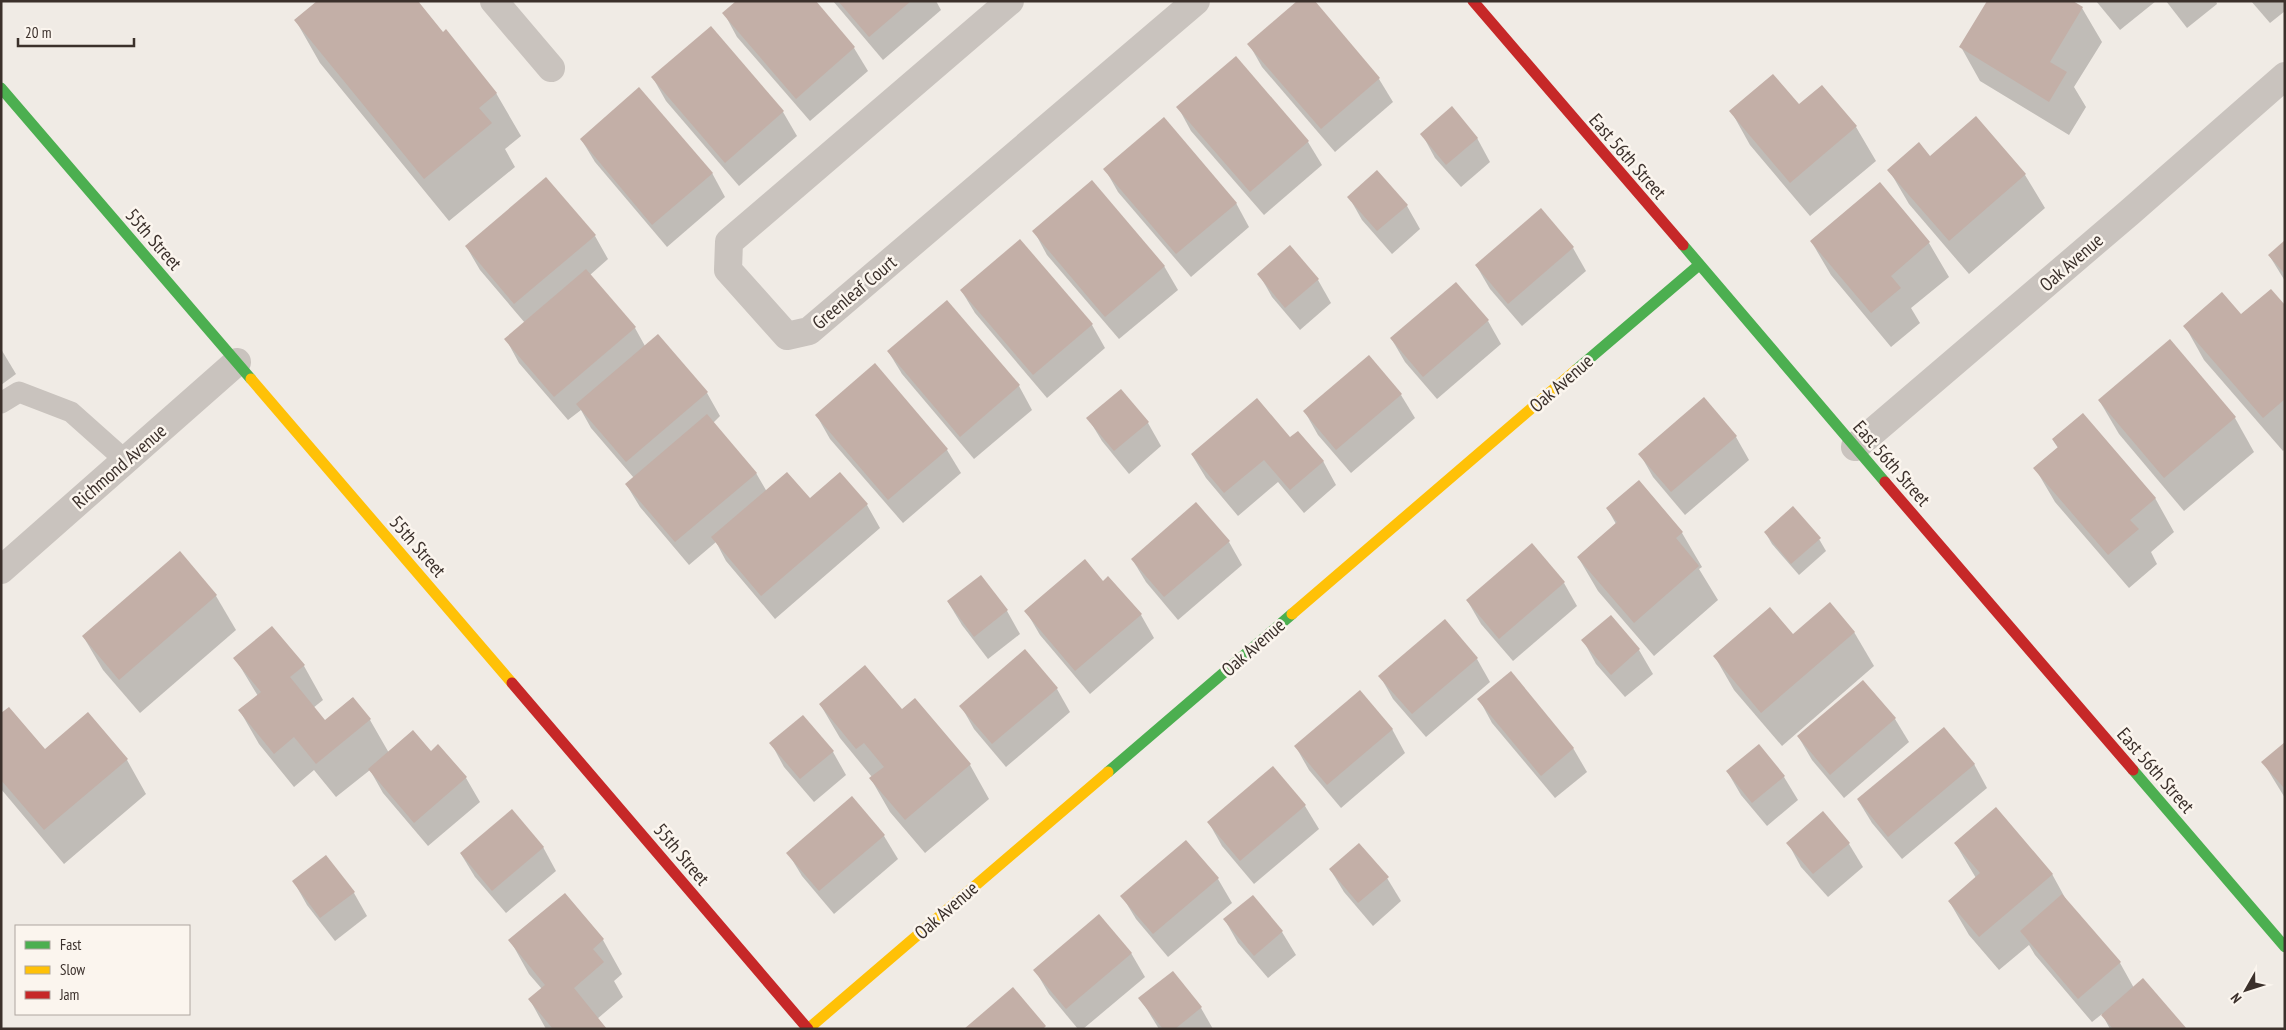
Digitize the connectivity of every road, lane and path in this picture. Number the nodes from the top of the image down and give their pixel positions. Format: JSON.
{"nodes":[{"id":1,"x":494,"y":1,"type":"edge"},
{"id":2,"x":1010,"y":1,"type":"edge"},
{"id":3,"x":1196,"y":1,"type":"edge"},
{"id":4,"x":1473,"y":1,"type":"edge"},
{"id":5,"x":551,"y":68,"type":"dead end"},
{"id":6,"x":2285,"y":76,"type":"edge"},
{"id":7,"x":1,"y":88,"type":"edge"},
{"id":8,"x":1699,"y":265,"type":"junction"},
{"id":9,"x":237,"y":362,"type":"junction"},
{"id":10,"x":1,"y":403,"type":"edge"},
{"id":11,"x":1855,"y":447,"type":"junction"},
{"id":12,"x":126,"y":461,"type":"junction"},
{"id":13,"x":1,"y":570,"type":"edge"},
{"id":14,"x":2285,"y":947,"type":"edge"},
{"id":15,"x":808,"y":1029,"type":"edge"}],
"edges":[{"from":1,"to":5,"type":"street"},
{"from":2,"to":3,"type":"street","name":"Greenleaf Court"},
{"from":4,"to":8,"type":"street","name":"East 56th Street"},
{"from":6,"to":11,"type":"street","name":"Oak Avenue"},
{"from":7,"to":9,"type":"street","name":"55th Street"},
{"from":8,"to":11,"type":"street","name":"East 56th Street"},
{"from":8,"to":15,"type":"street","name":"Oak Avenue"},
{"from":9,"to":12,"type":"street","name":"Richmond Avenue"},
{"from":9,"to":15,"type":"street","name":"55th Street"},
{"from":10,"to":12,"type":"lane"},
{"from":11,"to":14,"type":"street","name":"East 56th Street"},
{"from":12,"to":13,"type":"street","name":"Richmond Avenue"}]}
